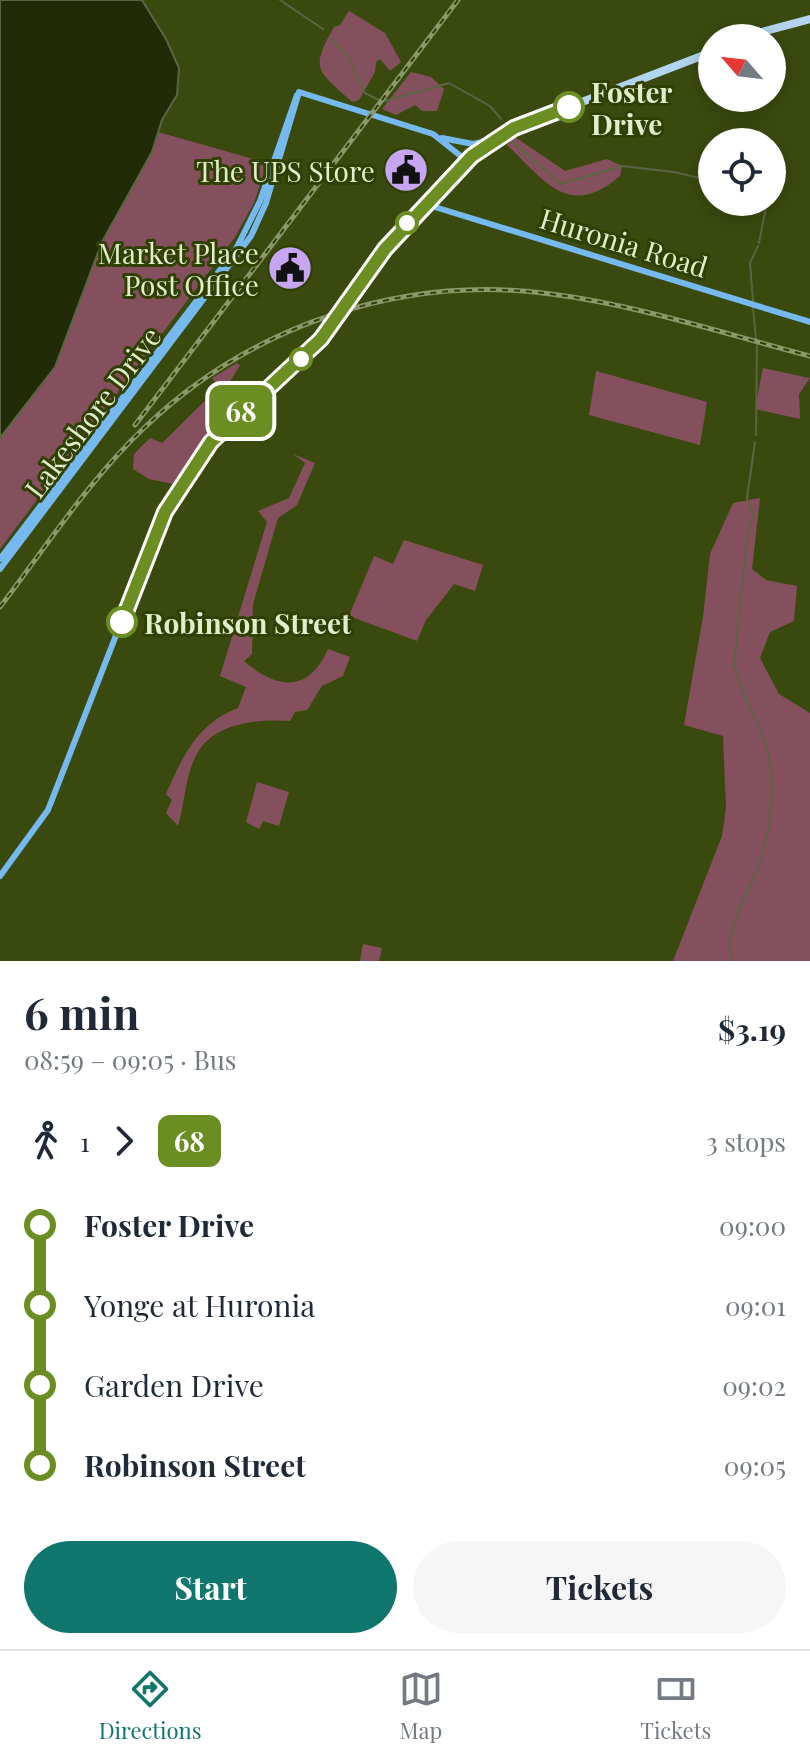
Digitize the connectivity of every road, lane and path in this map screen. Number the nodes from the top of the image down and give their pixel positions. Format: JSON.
{"nodes":[{"id":1,"x":810,"y":19,"type":"edge"},
{"id":2,"x":786,"y":26,"type":"edge"},
{"id":3,"x":698,"y":57,"type":"edge"},
{"id":4,"x":299,"y":92,"type":"junction"},
{"id":5,"x":313,"y":97,"type":"junction"},
{"id":6,"x":296,"y":112,"type":"junction"},
{"id":7,"x":442,"y":138,"type":"junction"},
{"id":8,"x":491,"y":140,"type":"junction"},
{"id":9,"x":467,"y":161,"type":"junction"},
{"id":10,"x":425,"y":204,"type":"junction"},
{"id":11,"x":810,"y":322,"type":"edge"},
{"id":12,"x":0,"y":559,"type":"edge"},
{"id":13,"x":0,"y":569,"type":"edge"},
{"id":14,"x":0,"y":876,"type":"edge"}],
"edges":[{"from":1,"to":2,"type":"main road"},
{"from":3,"to":8,"type":"main road"},
{"from":4,"to":5,"type":"main road"},
{"from":4,"to":6,"type":"main road","name":"Lakeshore Drive"},
{"from":4,"to":12,"type":"main road","name":"Lakeshore Drive"},
{"from":5,"to":6,"type":"main road"},
{"from":5,"to":7,"type":"main road"},
{"from":6,"to":13,"type":"main road","name":"Lakeshore Drive"},
{"from":7,"to":8,"type":"main road"},
{"from":7,"to":9,"type":"main road"},
{"from":8,"to":9,"type":"main road"},
{"from":9,"to":10,"type":"main road"},
{"from":10,"to":11,"type":"main road","name":"Huronia Road"},
{"from":10,"to":14,"type":"main road"}]}
